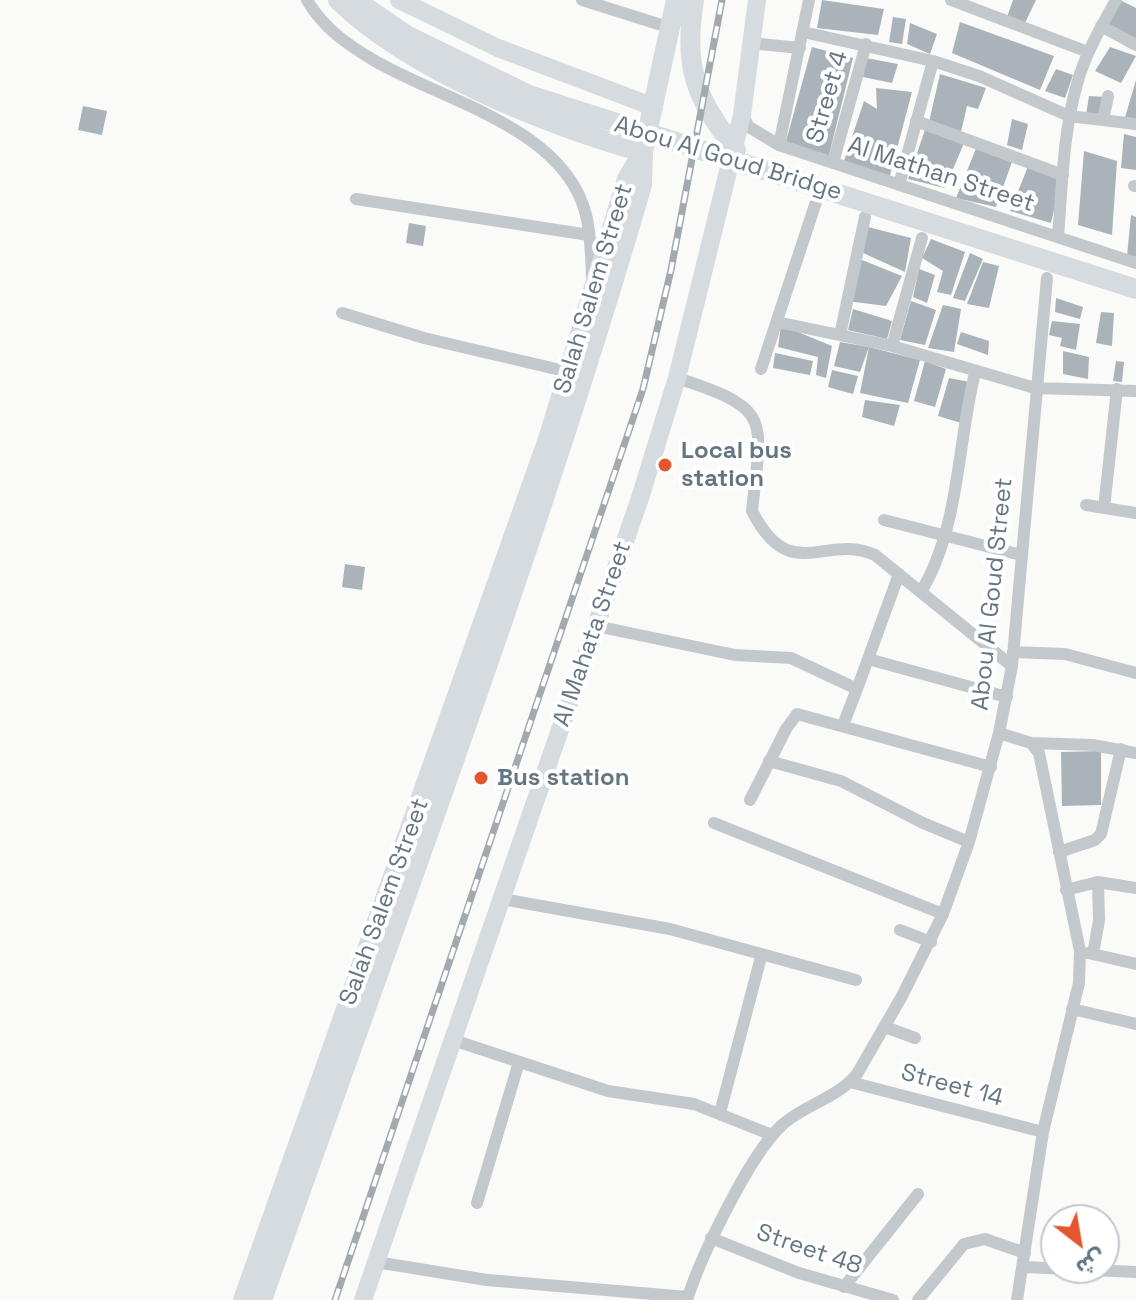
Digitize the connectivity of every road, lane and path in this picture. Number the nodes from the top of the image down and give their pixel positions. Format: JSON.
{"nodes":[{"id":1,"x":307,"y":0,"type":"edge"},
{"id":2,"x":338,"y":0,"type":"edge"},
{"id":3,"x":355,"y":0,"type":"edge"},
{"id":4,"x":375,"y":0,"type":"edge"},
{"id":5,"x":399,"y":0,"type":"edge"},
{"id":6,"x":582,"y":0,"type":"edge"},
{"id":7,"x":676,"y":0,"type":"edge"},
{"id":8,"x":694,"y":0,"type":"edge"},
{"id":9,"x":757,"y":0,"type":"edge"},
{"id":10,"x":809,"y":0,"type":"edge"},
{"id":11,"x":951,"y":0,"type":"edge"},
{"id":12,"x":1115,"y":0,"type":"edge"},
{"id":13,"x":1101,"y":26,"type":"junction"},
{"id":14,"x":680,"y":27,"type":"junction"},
{"id":15,"x":803,"y":32,"type":"junction"},
{"id":16,"x":750,"y":43,"type":"junction"},
{"id":17,"x":866,"y":44,"type":"junction"},
{"id":18,"x":1136,"y":45,"type":"edge"},
{"id":19,"x":800,"y":48,"type":"junction"},
{"id":20,"x":1088,"y":52,"type":"junction"},
{"id":21,"x":933,"y":61,"type":"junction"},
{"id":22,"x":1108,"y":96,"type":"dead end"},
{"id":23,"x":654,"y":107,"type":"junction"},
{"id":24,"x":742,"y":115,"type":"junction"},
{"id":25,"x":1069,"y":116,"type":"junction"},
{"id":26,"x":1103,"y":120,"type":"junction"},
{"id":27,"x":916,"y":121,"type":"junction"},
{"id":28,"x":1136,"y":124,"type":"edge"},
{"id":29,"x":779,"y":145,"type":"junction"},
{"id":30,"x":736,"y":150,"type":"junction"},
{"id":31,"x":643,"y":152,"type":"junction"},
{"id":32,"x":833,"y":163,"type":"junction"},
{"id":33,"x":1063,"y":175,"type":"junction"},
{"id":34,"x":899,"y":185,"type":"junction"},
{"id":35,"x":356,"y":199,"type":"dead end"},
{"id":36,"x":816,"y":202,"type":"dead end"},
{"id":37,"x":865,"y":217,"type":"dead end"},
{"id":38,"x":589,"y":235,"type":"junction"},
{"id":39,"x":1058,"y":237,"type":"junction"},
{"id":40,"x":922,"y":238,"type":"dead end"},
{"id":41,"x":1129,"y":277,"type":"edge"},
{"id":42,"x":1047,"y":278,"type":"dead end"},
{"id":43,"x":593,"y":291,"type":"junction"},
{"id":44,"x":342,"y":313,"type":"dead end"},
{"id":45,"x":777,"y":322,"type":"junction"},
{"id":46,"x":840,"y":335,"type":"junction"},
{"id":47,"x":892,"y":346,"type":"junction"},
{"id":48,"x":761,"y":369,"type":"dead end"},
{"id":49,"x":569,"y":372,"type":"junction"},
{"id":50,"x":975,"y":373,"type":"junction"},
{"id":51,"x":677,"y":378,"type":"junction"},
{"id":52,"x":1035,"y":388,"type":"junction"},
{"id":53,"x":1117,"y":389,"type":"junction"},
{"id":54,"x":1136,"y":391,"type":"edge"},
{"id":55,"x":1086,"y":505,"type":"dead end"},
{"id":56,"x":1104,"y":508,"type":"junction"},
{"id":57,"x":1136,"y":513,"type":"edge"},
{"id":58,"x":884,"y":520,"type":"dead end"},
{"id":59,"x":944,"y":536,"type":"junction"},
{"id":60,"x":1021,"y":555,"type":"junction"},
{"id":61,"x":899,"y":574,"type":"junction"},
{"id":62,"x":921,"y":592,"type":"junction"},
{"id":63,"x":596,"y":626,"type":"junction"},
{"id":64,"x":1013,"y":652,"type":"junction"},
{"id":65,"x":868,"y":659,"type":"junction"},
{"id":66,"x":1012,"y":666,"type":"junction"},
{"id":67,"x":1136,"y":673,"type":"edge"},
{"id":68,"x":857,"y":689,"type":"junction"},
{"id":69,"x":1007,"y":697,"type":"junction"},
{"id":70,"x":843,"y":725,"type":"junction"},
{"id":71,"x":999,"y":733,"type":"junction"},
{"id":72,"x":1031,"y":743,"type":"junction"},
{"id":73,"x":1121,"y":749,"type":"junction"},
{"id":74,"x":1136,"y":753,"type":"edge"},
{"id":75,"x":769,"y":761,"type":"junction"},
{"id":76,"x":991,"y":767,"type":"junction"},
{"id":77,"x":750,"y":800,"type":"dead end"},
{"id":78,"x":714,"y":823,"type":"dead end"},
{"id":79,"x":969,"y":842,"type":"junction"},
{"id":80,"x":1059,"y":852,"type":"junction"},
{"id":81,"x":1098,"y":882,"type":"junction"},
{"id":82,"x":1136,"y":888,"type":"edge"},
{"id":83,"x":1066,"y":890,"type":"junction"},
{"id":84,"x":502,"y":899,"type":"junction"},
{"id":85,"x":943,"y":914,"type":"junction"},
{"id":86,"x":900,"y":930,"type":"dead end"},
{"id":87,"x":931,"y":942,"type":"junction"},
{"id":88,"x":1087,"y":953,"type":"junction"},
{"id":89,"x":761,"y":957,"type":"junction"},
{"id":90,"x":1136,"y":964,"type":"edge"},
{"id":91,"x":856,"y":980,"type":"dead end"},
{"id":92,"x":1072,"y":1009,"type":"junction"},
{"id":93,"x":1136,"y":1024,"type":"edge"},
{"id":94,"x":885,"y":1027,"type":"junction"},
{"id":95,"x":915,"y":1038,"type":"dead end"},
{"id":96,"x":453,"y":1040,"type":"junction"},
{"id":97,"x":519,"y":1062,"type":"junction"},
{"id":98,"x":850,"y":1082,"type":"junction"},
{"id":99,"x":720,"y":1113,"type":"junction"},
{"id":100,"x":1043,"y":1132,"type":"junction"},
{"id":101,"x":772,"y":1135,"type":"junction"},
{"id":102,"x":918,"y":1194,"type":"dead end"},
{"id":103,"x":477,"y":1203,"type":"dead end"},
{"id":104,"x":711,"y":1238,"type":"junction"},
{"id":105,"x":1025,"y":1253,"type":"junction"},
{"id":106,"x":376,"y":1262,"type":"junction"},
{"id":107,"x":1024,"y":1267,"type":"junction"},
{"id":108,"x":1136,"y":1272,"type":"edge"},
{"id":109,"x":551,"y":1284,"type":"junction"},
{"id":110,"x":844,"y":1287,"type":"junction"},
{"id":111,"x":688,"y":1298,"type":"edge"},
{"id":112,"x":243,"y":1300,"type":"edge"},
{"id":113,"x":262,"y":1300,"type":"edge"},
{"id":114,"x":363,"y":1300,"type":"edge"},
{"id":115,"x":549,"y":1300,"type":"edge"},
{"id":116,"x":893,"y":1300,"type":"edge"},
{"id":117,"x":918,"y":1300,"type":"edge"},
{"id":118,"x":1017,"y":1300,"type":"edge"}],
"edges":[{"from":1,"to":38,"type":"street"},
{"from":2,"to":31,"type":"main road"},
{"from":3,"to":41,"type":"main road","name":"Abou Al Goud Bridge"},
{"from":4,"to":30,"type":"main road","name":"Abou Al Goud Bridge"},
{"from":5,"to":23,"type":"main road"},
{"from":6,"to":14,"type":"street"},
{"from":7,"to":14,"type":"main road"},
{"from":8,"to":14,"type":"main road"},
{"from":9,"to":16,"type":"main road","name":"Al Mahata Street"},
{"from":10,"to":15,"type":"street"},
{"from":11,"to":20,"type":"street"},
{"from":12,"to":13,"type":"street"},
{"from":13,"to":18,"type":"street"},
{"from":13,"to":20,"type":"street"},
{"from":14,"to":23,"type":"main road"},
{"from":14,"to":30,"type":"main road"},
{"from":15,"to":17,"type":"street"},
{"from":15,"to":19,"type":"street"},
{"from":16,"to":19,"type":"street"},
{"from":16,"to":24,"type":"main road","name":"Al Mahata Street"},
{"from":17,"to":21,"type":"street"},
{"from":17,"to":32,"type":"street","name":"Street 4"},
{"from":19,"to":29,"type":"street"},
{"from":20,"to":25,"type":"street"},
{"from":21,"to":25,"type":"street"},
{"from":21,"to":27,"type":"street"},
{"from":22,"to":26,"type":"street"},
{"from":23,"to":31,"type":"main road"},
{"from":24,"to":29,"type":"street","name":"Al Mathan Street"},
{"from":24,"to":51,"type":"main road","name":"Al Mahata Street"},
{"from":25,"to":26,"type":"street"},
{"from":25,"to":33,"type":"street"},
{"from":26,"to":28,"type":"street"},
{"from":27,"to":33,"type":"street"},
{"from":27,"to":34,"type":"street"},
{"from":29,"to":32,"type":"street","name":"Al Mathan Street"},
{"from":30,"to":41,"type":"main road","name":"Abou Al Goud Bridge"},
{"from":31,"to":43,"type":"main road","name":"Salah Salem Street"},
{"from":31,"to":113,"type":"main road","name":"Salah Salem Street"},
{"from":32,"to":34,"type":"street","name":"Al Mathan Street"},
{"from":33,"to":39,"type":"street"},
{"from":34,"to":39,"type":"street","name":"Al Mathan Street"},
{"from":35,"to":38,"type":"street"},
{"from":36,"to":45,"type":"street"},
{"from":37,"to":46,"type":"street"},
{"from":38,"to":43,"type":"street"},
{"from":39,"to":41,"type":"street","name":"Al Mathan Street"},
{"from":40,"to":47,"type":"street"},
{"from":42,"to":52,"type":"street","name":"Abou Al Goud Street"},
{"from":43,"to":49,"type":"main road","name":"Salah Salem Street"},
{"from":44,"to":49,"type":"street"},
{"from":45,"to":46,"type":"street"},
{"from":45,"to":48,"type":"street"},
{"from":46,"to":47,"type":"street"},
{"from":47,"to":50,"type":"street"},
{"from":49,"to":112,"type":"main road","name":"Salah Salem Street"},
{"from":50,"to":52,"type":"street"},
{"from":50,"to":59,"type":"street"},
{"from":51,"to":61,"type":"street"},
{"from":51,"to":63,"type":"main road","name":"Al Mahata Street"},
{"from":52,"to":53,"type":"street"},
{"from":52,"to":60,"type":"street","name":"Abou Al Goud Street"},
{"from":53,"to":54,"type":"street"},
{"from":53,"to":56,"type":"street"},
{"from":55,"to":56,"type":"street"},
{"from":56,"to":57,"type":"street"},
{"from":58,"to":59,"type":"street"},
{"from":59,"to":60,"type":"street"},
{"from":59,"to":62,"type":"street"},
{"from":60,"to":64,"type":"street","name":"Abou Al Goud Street"},
{"from":61,"to":62,"type":"street"},
{"from":61,"to":65,"type":"street"},
{"from":62,"to":66,"type":"street"},
{"from":63,"to":68,"type":"street"},
{"from":63,"to":84,"type":"main road","name":"Al Mahata Street"},
{"from":64,"to":66,"type":"street","name":"Abou Al Goud Street"},
{"from":64,"to":67,"type":"street"},
{"from":65,"to":68,"type":"street"},
{"from":65,"to":69,"type":"street"},
{"from":66,"to":69,"type":"street","name":"Abou Al Goud Street"},
{"from":68,"to":70,"type":"street"},
{"from":69,"to":71,"type":"street","name":"Abou Al Goud Street"},
{"from":70,"to":75,"type":"street"},
{"from":70,"to":76,"type":"street"},
{"from":71,"to":72,"type":"street"},
{"from":71,"to":76,"type":"street","name":"Abou Al Goud Street"},
{"from":72,"to":73,"type":"street"},
{"from":72,"to":80,"type":"street"},
{"from":73,"to":74,"type":"street"},
{"from":73,"to":80,"type":"street"},
{"from":75,"to":77,"type":"street"},
{"from":75,"to":79,"type":"street"},
{"from":76,"to":79,"type":"street","name":"Abou Al Goud Street"},
{"from":78,"to":85,"type":"street"},
{"from":79,"to":85,"type":"street","name":"Abou Al Goud Street"},
{"from":80,"to":83,"type":"street"},
{"from":81,"to":82,"type":"street"},
{"from":81,"to":83,"type":"street"},
{"from":81,"to":88,"type":"street"},
{"from":83,"to":88,"type":"street"},
{"from":84,"to":89,"type":"street"},
{"from":84,"to":96,"type":"main road","name":"Al Mahata Street"},
{"from":85,"to":87,"type":"street","name":"Abou Al Goud Street"},
{"from":86,"to":87,"type":"street"},
{"from":87,"to":94,"type":"street","name":"Abou Al Goud Street"},
{"from":88,"to":90,"type":"street"},
{"from":88,"to":92,"type":"street"},
{"from":89,"to":91,"type":"street"},
{"from":89,"to":99,"type":"street"},
{"from":92,"to":93,"type":"street"},
{"from":92,"to":100,"type":"street"},
{"from":94,"to":95,"type":"street"},
{"from":94,"to":98,"type":"street","name":"Abou Al Goud Street"},
{"from":96,"to":97,"type":"street"},
{"from":96,"to":106,"type":"main road","name":"Al Mahata Street"},
{"from":97,"to":99,"type":"street"},
{"from":97,"to":103,"type":"street"},
{"from":98,"to":100,"type":"street","name":"Street 14"},
{"from":98,"to":101,"type":"street","name":"Abou Al Goud Street"},
{"from":99,"to":101,"type":"street"},
{"from":100,"to":105,"type":"street"},
{"from":101,"to":104,"type":"street","name":"Abou Al Goud Street"},
{"from":102,"to":110,"type":"street"},
{"from":104,"to":110,"type":"street","name":"Street 48"},
{"from":104,"to":111,"type":"street","name":"Abou Al Goud Street"},
{"from":105,"to":107,"type":"street"},
{"from":105,"to":117,"type":"street"},
{"from":106,"to":109,"type":"street"},
{"from":106,"to":114,"type":"main road","name":"Al Mahata Street"},
{"from":107,"to":108,"type":"street"},
{"from":107,"to":118,"type":"street"},
{"from":109,"to":111,"type":"street"},
{"from":109,"to":115,"type":"street"},
{"from":110,"to":116,"type":"street","name":"Street 48"}]}
